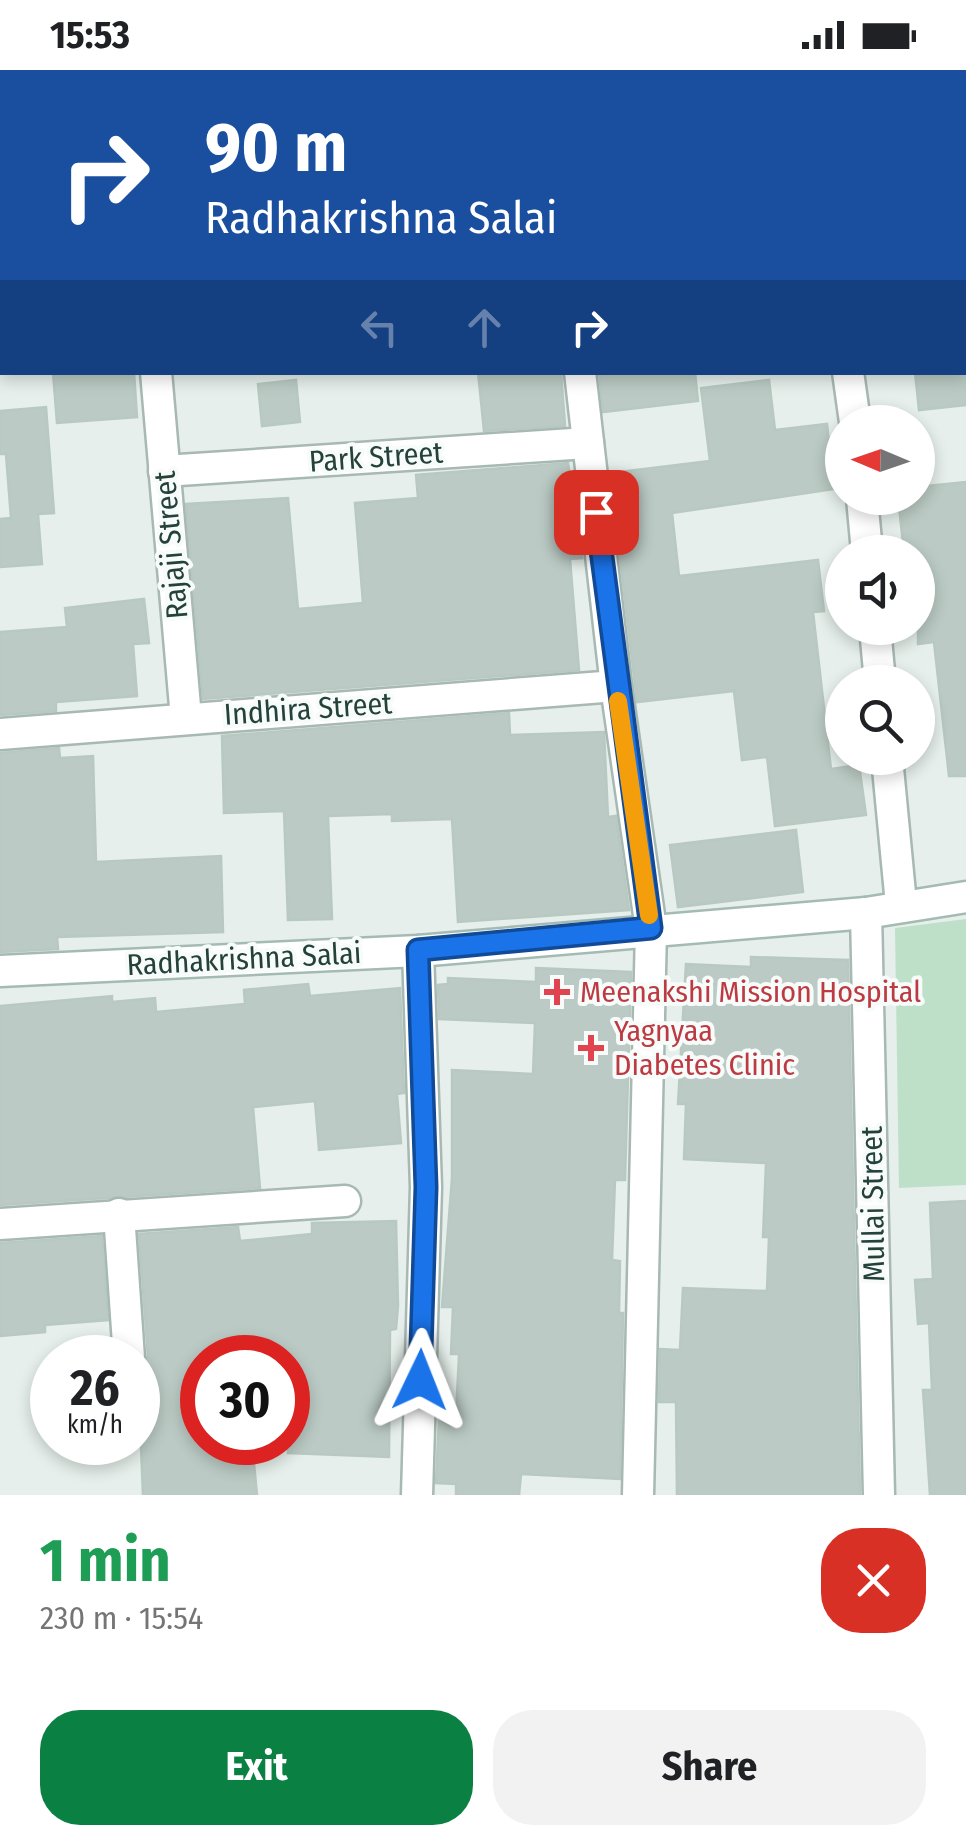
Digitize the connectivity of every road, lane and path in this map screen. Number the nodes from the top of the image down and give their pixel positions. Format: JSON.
{"nodes":[{"id":1,"x":156,"y":375,"type":"edge"},
{"id":2,"x":580,"y":375,"type":"edge"},
{"id":3,"x":848,"y":375,"type":"edge"},
{"id":4,"x":853,"y":405,"type":"edge"},
{"id":5,"x":588,"y":442,"type":"junction"},
{"id":6,"x":164,"y":471,"type":"junction"},
{"id":7,"x":616,"y":686,"type":"junction"},
{"id":8,"x":186,"y":718,"type":"junction"},
{"id":9,"x":0,"y":734,"type":"edge"},
{"id":10,"x":889,"y":775,"type":"edge"},
{"id":11,"x":966,"y":897,"type":"edge"},
{"id":12,"x":902,"y":904,"type":"junction"},
{"id":13,"x":866,"y":912,"type":"junction"},
{"id":14,"x":651,"y":928,"type":"junction"},
{"id":15,"x":418,"y":950,"type":"junction"},
{"id":16,"x":0,"y":971,"type":"edge"},
{"id":17,"x":344,"y":1201,"type":"dead end"},
{"id":18,"x":119,"y":1214,"type":"junction"},
{"id":19,"x":0,"y":1224,"type":"edge"},
{"id":20,"x":127,"y":1335,"type":"edge"},
{"id":21,"x":417,"y":1495,"type":"edge"},
{"id":22,"x":638,"y":1495,"type":"edge"},
{"id":23,"x":879,"y":1495,"type":"edge"}],
"edges":[{"from":1,"to":6,"type":"street","name":"Rajaji Street"},
{"from":2,"to":5,"type":"street"},
{"from":3,"to":4,"type":"street"},
{"from":5,"to":6,"type":"street","name":"Park Street"},
{"from":5,"to":7,"type":"street"},
{"from":6,"to":8,"type":"street","name":"Rajaji Street"},
{"from":7,"to":8,"type":"street","name":"Indhira Street"},
{"from":7,"to":14,"type":"street"},
{"from":8,"to":9,"type":"street","name":"Indhira Street"},
{"from":10,"to":12,"type":"street"},
{"from":11,"to":12,"type":"street","name":"Radhakrishna Salai"},
{"from":12,"to":13,"type":"street","name":"Radhakrishna Salai"},
{"from":13,"to":14,"type":"street","name":"Radhakrishna Salai"},
{"from":13,"to":23,"type":"street","name":"Mullai Street"},
{"from":14,"to":15,"type":"street","name":"Radhakrishna Salai"},
{"from":14,"to":22,"type":"street"},
{"from":15,"to":16,"type":"street","name":"Radhakrishna Salai"},
{"from":15,"to":21,"type":"street"},
{"from":17,"to":18,"type":"street"},
{"from":18,"to":19,"type":"street"},
{"from":18,"to":20,"type":"street"}]}
